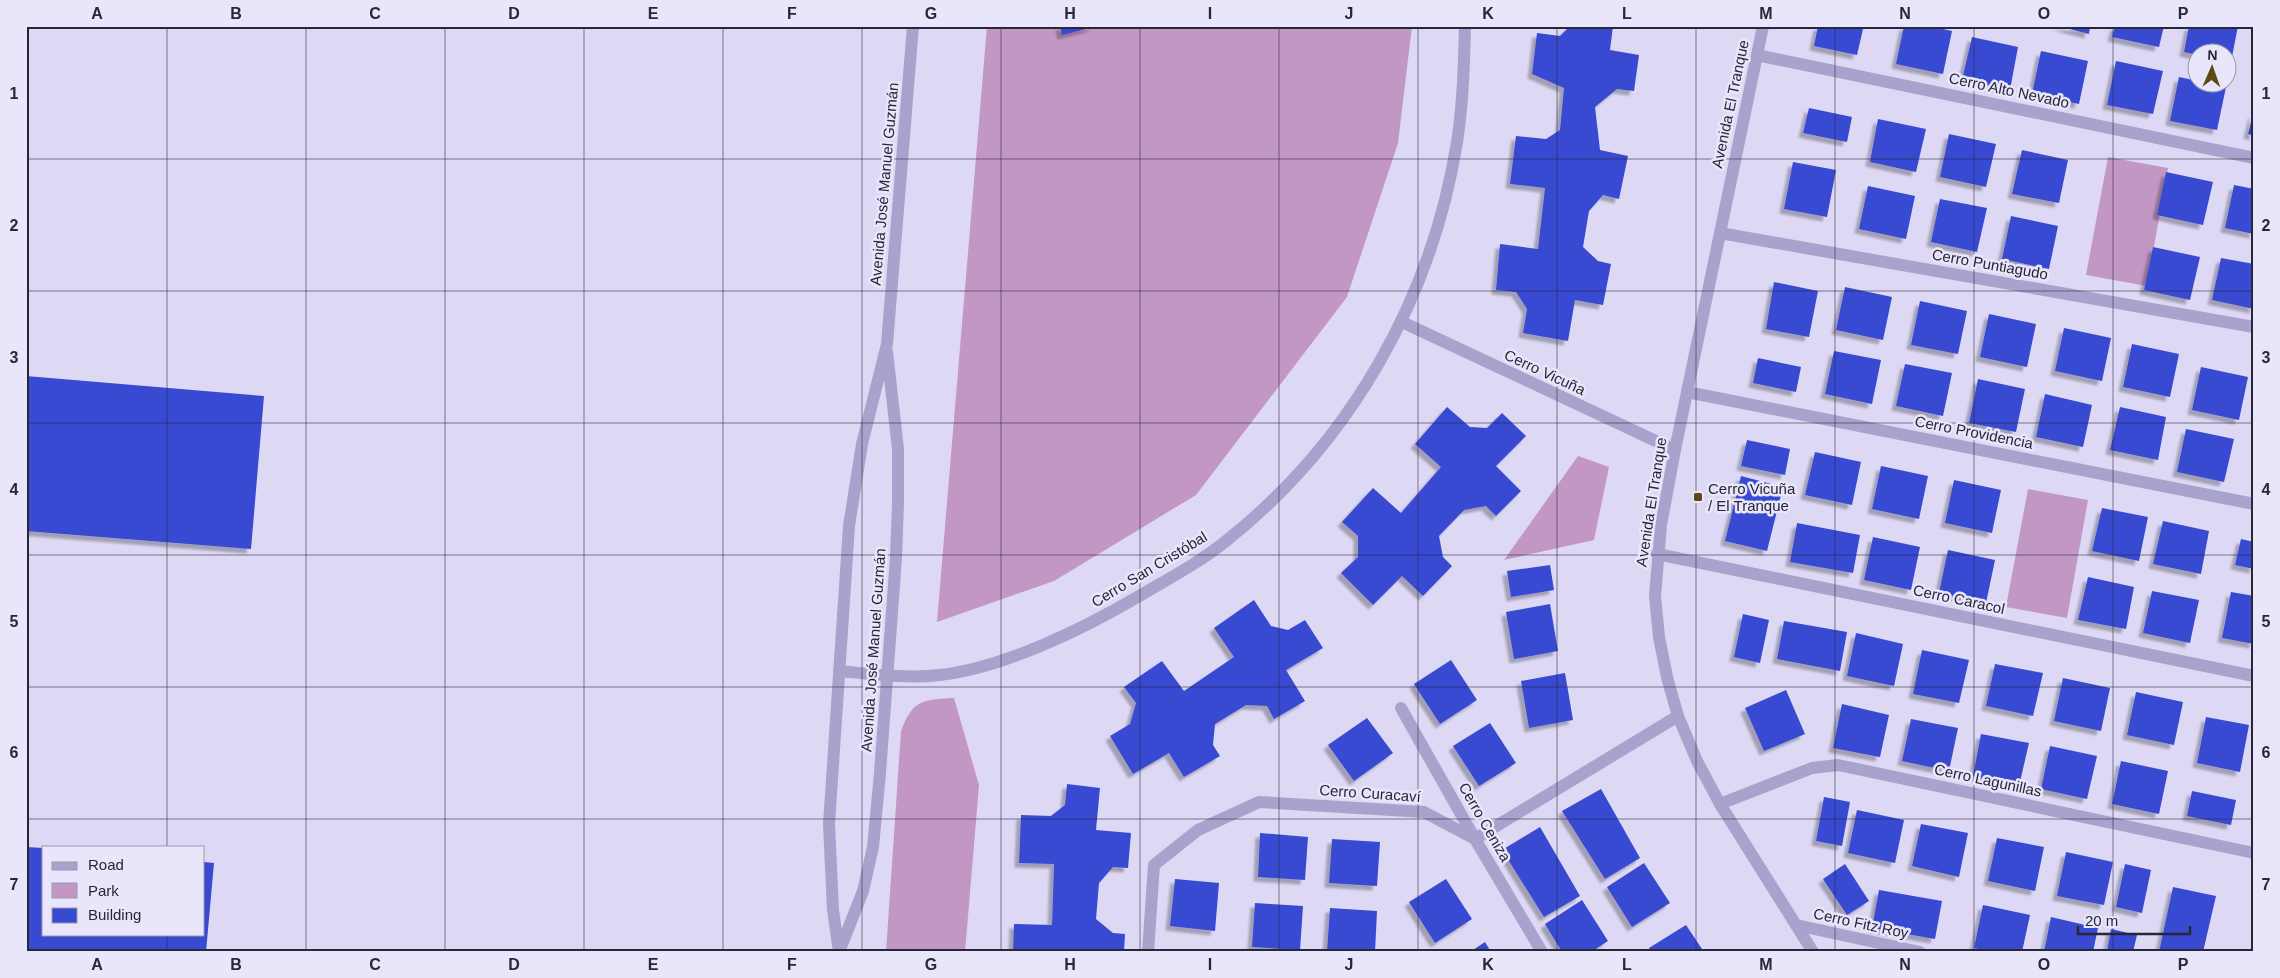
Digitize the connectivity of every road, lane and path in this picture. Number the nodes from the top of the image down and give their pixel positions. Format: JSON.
{"nodes":[{"id":1,"x":913,"y":26,"type":"edge"},
{"id":2,"x":1465,"y":26,"type":"edge"},
{"id":3,"x":1763,"y":26,"type":"edge"},
{"id":4,"x":1757,"y":55,"type":"junction"},
{"id":5,"x":2254,"y":158,"type":"edge"},
{"id":6,"x":1720,"y":233,"type":"junction"},
{"id":7,"x":1402,"y":322,"type":"junction"},
{"id":8,"x":2254,"y":327,"type":"edge"},
{"id":9,"x":886,"y":344,"type":"junction"},
{"id":10,"x":1687,"y":392,"type":"junction"},
{"id":11,"x":1674,"y":450,"type":"junction"},
{"id":12,"x":2254,"y":504,"type":"edge"},
{"id":13,"x":1657,"y":554,"type":"junction"},
{"id":14,"x":838,"y":671,"type":"junction"},
{"id":15,"x":888,"y":675,"type":"junction"},
{"id":16,"x":2254,"y":676,"type":"edge"},
{"id":17,"x":1401,"y":708,"type":"dead end"},
{"id":18,"x":1678,"y":716,"type":"junction"},
{"id":19,"x":1720,"y":804,"type":"junction"},
{"id":20,"x":1475,"y":839,"type":"junction"},
{"id":21,"x":2254,"y":853,"type":"edge"},
{"id":22,"x":1796,"y":925,"type":"junction"},
{"id":23,"x":839,"y":952,"type":"edge"},
{"id":24,"x":1148,"y":952,"type":"edge"},
{"id":25,"x":1542,"y":952,"type":"edge"},
{"id":26,"x":1813,"y":952,"type":"edge"},
{"id":27,"x":1920,"y":952,"type":"edge"}],
"edges":[{"from":1,"to":9,"type":"street","name":"Avenida José Manuel Guzmán"},
{"from":2,"to":7,"type":"street","name":"Cerro San Cristóbal"},
{"from":3,"to":4,"type":"street","name":"Avenida El Tranque"},
{"from":4,"to":5,"type":"street","name":"Cerro Alto Nevado"},
{"from":4,"to":6,"type":"street","name":"Avenida El Tranque"},
{"from":6,"to":8,"type":"street","name":"Cerro Puntiagudo"},
{"from":6,"to":10,"type":"street","name":"Avenida El Tranque"},
{"from":7,"to":11,"type":"street","name":"Cerro Vicuña"},
{"from":7,"to":15,"type":"street","name":"Cerro San Cristóbal"},
{"from":9,"to":14,"type":"street","name":"Avenida José Manuel Guzmán"},
{"from":9,"to":15,"type":"street","name":"Avenida José Manuel Guzmán"},
{"from":10,"to":11,"type":"street","name":"Avenida El Tranque"},
{"from":10,"to":12,"type":"street","name":"Cerro Providencia"},
{"from":11,"to":13,"type":"street","name":"Avenida El Tranque"},
{"from":13,"to":16,"type":"street","name":"Cerro Caracol"},
{"from":13,"to":18,"type":"street","name":"Avenida El Tranque"},
{"from":14,"to":15,"type":"street","name":"Cerro San Cristóbal"},
{"from":14,"to":23,"type":"street","name":"Avenida José Manuel Guzmán"},
{"from":15,"to":23,"type":"street","name":"Avenida José Manuel Guzmán"},
{"from":17,"to":20,"type":"street","name":"Cerro Ceniza"},
{"from":18,"to":19,"type":"street","name":"Avenida El Tranque"},
{"from":18,"to":20,"type":"street"},
{"from":19,"to":21,"type":"street","name":"Cerro Lagunillas"},
{"from":19,"to":22,"type":"street","name":"Avenida El Tranque"},
{"from":20,"to":24,"type":"street","name":"Cerro Curacaví"},
{"from":20,"to":25,"type":"street","name":"Cerro Ceniza"},
{"from":22,"to":26,"type":"street","name":"Avenida El Tranque"},
{"from":22,"to":27,"type":"street","name":"Cerro Fitz Roy"}]}
